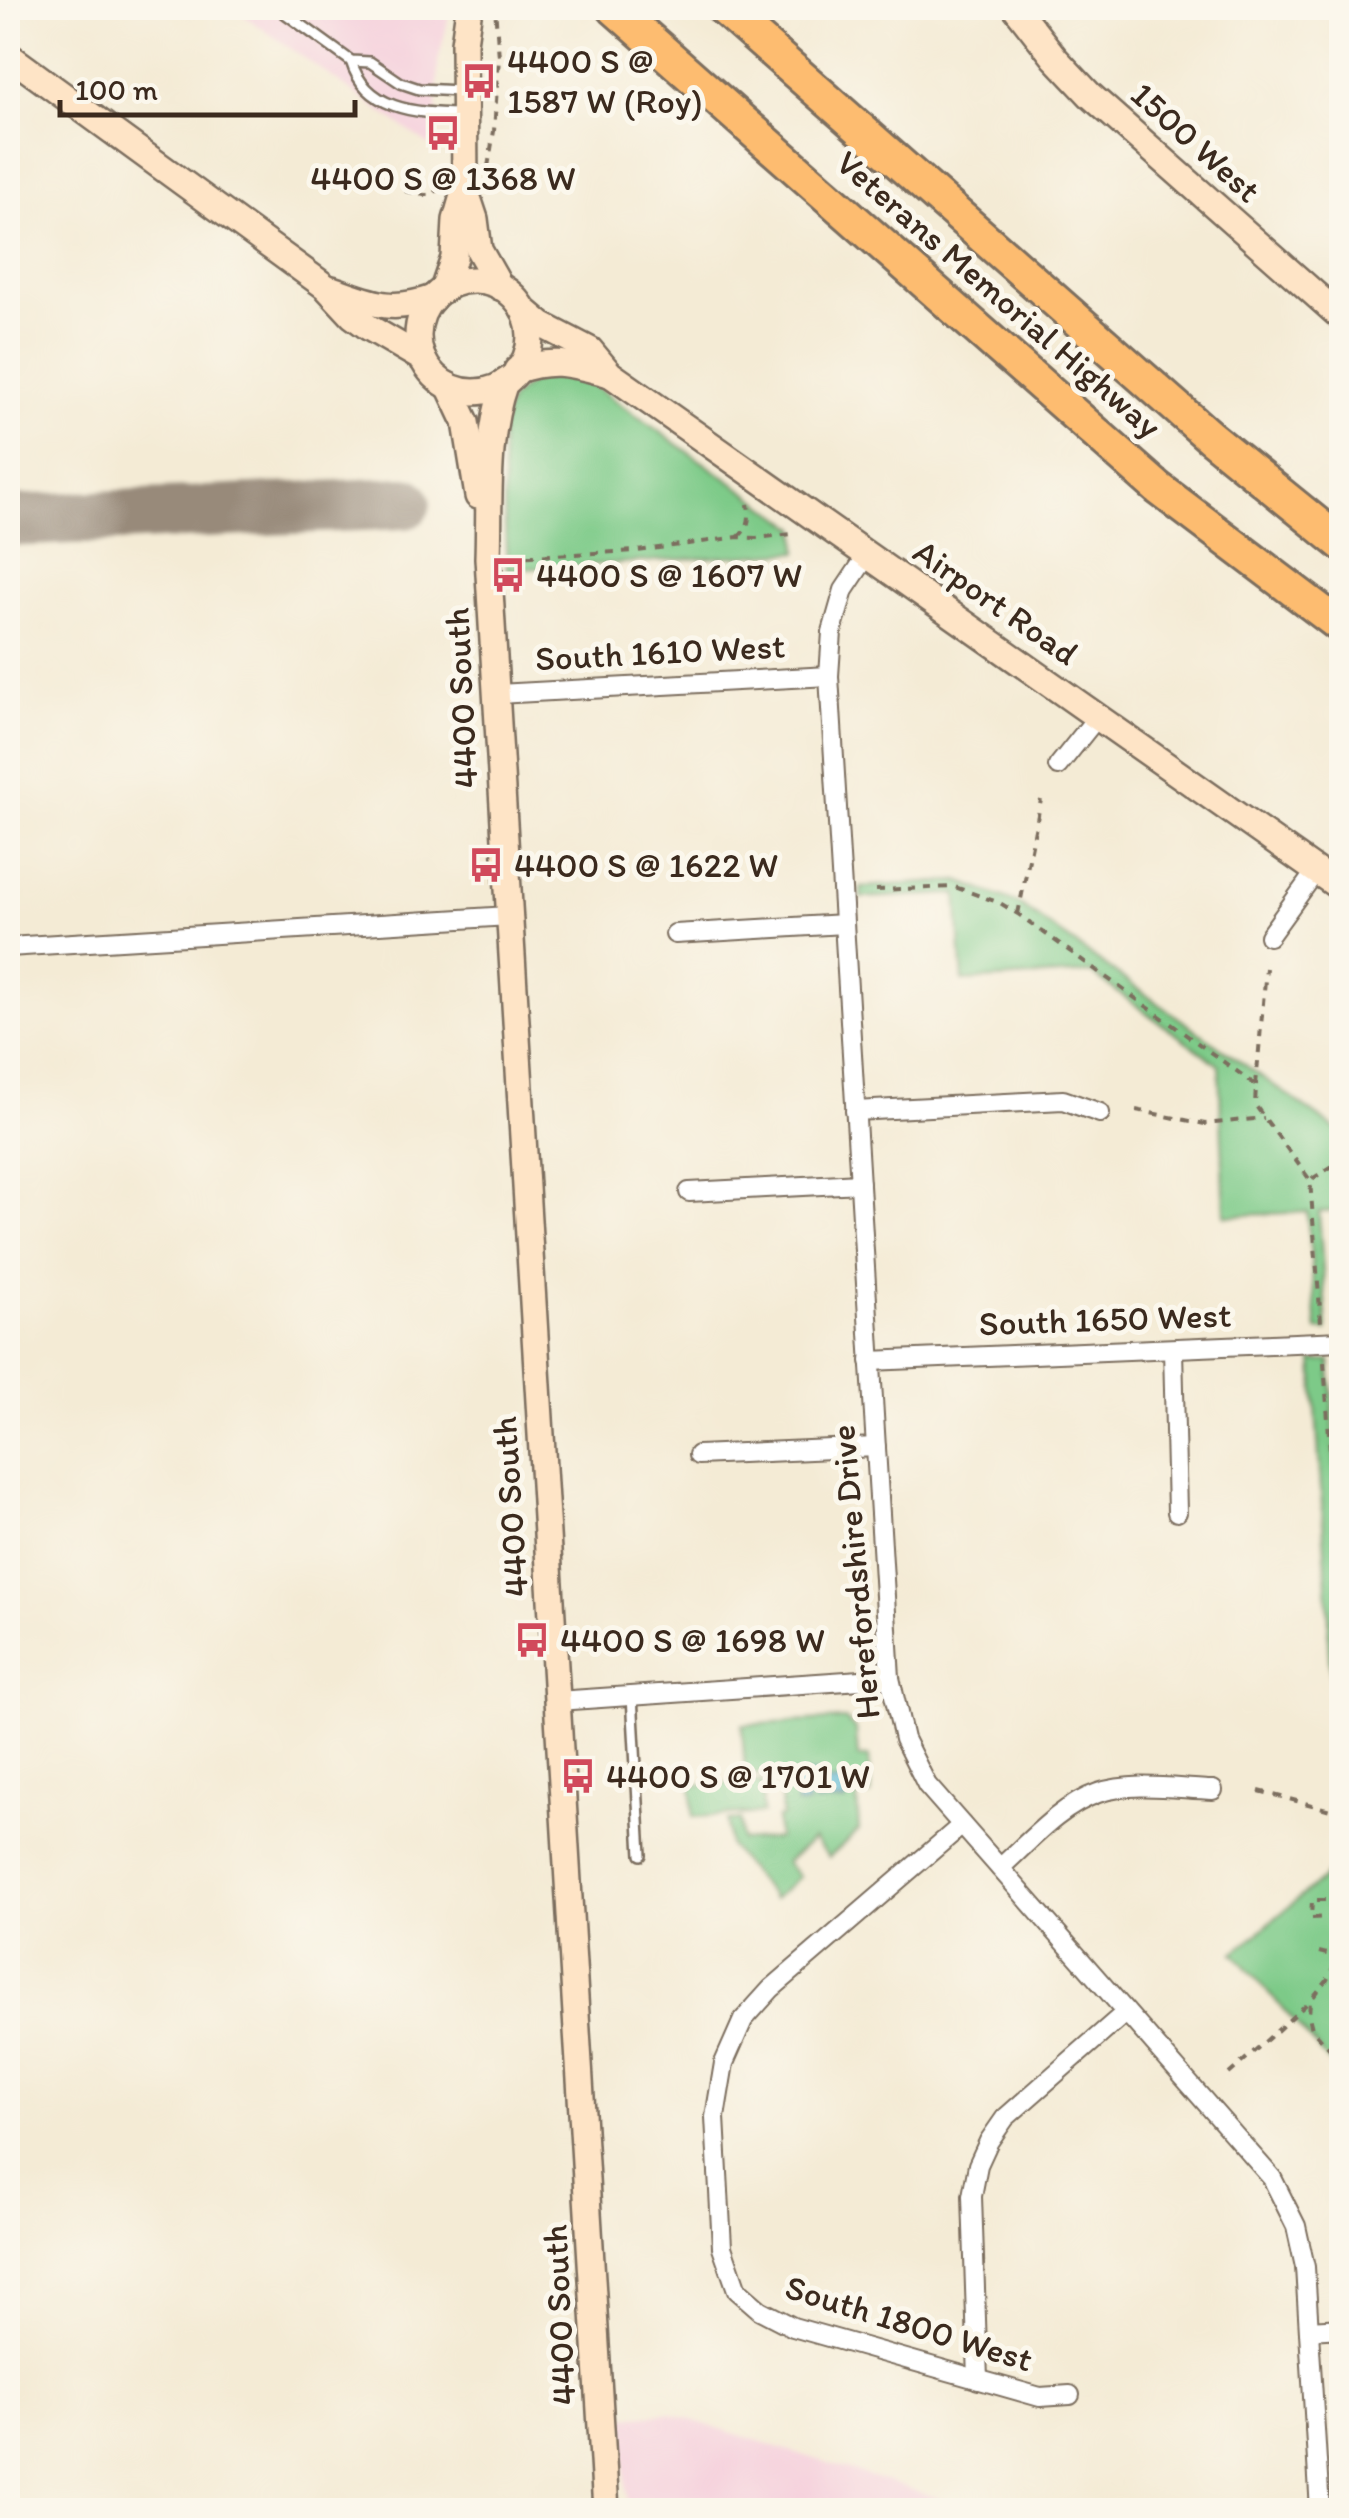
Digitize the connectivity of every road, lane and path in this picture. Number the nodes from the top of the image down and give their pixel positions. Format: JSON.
{"nodes":[{"id":1,"x":278,"y":8,"type":"edge"},
{"id":2,"x":469,"y":8,"type":"edge"},
{"id":3,"x":495,"y":8,"type":"edge"},
{"id":4,"x":614,"y":8,"type":"edge"},
{"id":5,"x":723,"y":8,"type":"edge"},
{"id":6,"x":1016,"y":8,"type":"edge"},
{"id":7,"x":8,"y":55,"type":"edge"},
{"id":8,"x":351,"y":61,"type":"junction"},
{"id":9,"x":463,"y":102,"type":"junction"},
{"id":10,"x":464,"y":185,"type":"junction"},
{"id":11,"x":405,"y":191,"type":"dead end"},
{"id":12,"x":326,"y":286,"type":"junction"},
{"id":13,"x":500,"y":286,"type":"junction"},
{"id":14,"x":438,"y":294,"type":"junction"},
{"id":15,"x":523,"y":309,"type":"junction"},
{"id":16,"x":1342,"y":318,"type":"edge"},
{"id":17,"x":423,"y":359,"type":"junction"},
{"id":18,"x":610,"y":374,"type":"junction"},
{"id":19,"x":511,"y":376,"type":"junction"},
{"id":20,"x":449,"y":386,"type":"junction"},
{"id":21,"x":748,"y":504,"type":"dead end"},
{"id":22,"x":792,"y":534,"type":"dead end"},
{"id":23,"x":738,"y":537,"type":"junction"},
{"id":24,"x":1342,"y":544,"type":"edge"},
{"id":25,"x":868,"y":554,"type":"junction"},
{"id":26,"x":500,"y":558,"type":"junction"},
{"id":27,"x":1342,"y":627,"type":"edge"},
{"id":28,"x":829,"y":676,"type":"junction"},
{"id":29,"x":496,"y":694,"type":"junction"},
{"id":30,"x":1098,"y":716,"type":"junction"},
{"id":31,"x":1058,"y":766,"type":"dead end"},
{"id":32,"x":1041,"y":800,"type":"dead end"},
{"id":33,"x":1316,"y":871,"type":"junction"},
{"id":34,"x":1342,"y":888,"type":"edge"},
{"id":35,"x":876,"y":890,"type":"dead end"},
{"id":36,"x":1018,"y":914,"type":"junction"},
{"id":37,"x":509,"y":916,"type":"junction"},
{"id":38,"x":844,"y":924,"type":"junction"},
{"id":39,"x":675,"y":934,"type":"dead end"},
{"id":40,"x":1269,"y":936,"type":"dead end"},
{"id":41,"x":8,"y":947,"type":"edge"},
{"id":42,"x":1266,"y":968,"type":"dead end"},
{"id":43,"x":1256,"y":1085,"type":"junction"},
{"id":44,"x":1136,"y":1110,"type":"dead end"},
{"id":45,"x":856,"y":1111,"type":"junction"},
{"id":46,"x":1100,"y":1113,"type":"dead end"},
{"id":47,"x":1264,"y":1118,"type":"junction"},
{"id":48,"x":1342,"y":1160,"type":"edge"},
{"id":49,"x":1310,"y":1180,"type":"junction"},
{"id":50,"x":860,"y":1183,"type":"junction"},
{"id":51,"x":689,"y":1192,"type":"dead end"},
{"id":52,"x":1322,"y":1328,"type":"dead end"},
{"id":53,"x":1342,"y":1342,"type":"edge"},
{"id":54,"x":1173,"y":1349,"type":"junction"},
{"id":55,"x":870,"y":1361,"type":"junction"},
{"id":56,"x":1324,"y":1362,"type":"dead end"},
{"id":57,"x":876,"y":1446,"type":"junction"},
{"id":58,"x":698,"y":1456,"type":"dead end"},
{"id":59,"x":1177,"y":1512,"type":"dead end"},
{"id":60,"x":1342,"y":1574,"type":"edge"},
{"id":61,"x":1334,"y":1575,"type":"junction"},
{"id":62,"x":890,"y":1678,"type":"junction"},
{"id":63,"x":632,"y":1696,"type":"junction"},
{"id":64,"x":557,"y":1702,"type":"junction"},
{"id":65,"x":1342,"y":1712,"type":"edge"},
{"id":66,"x":1214,"y":1790,"type":"dead end"},
{"id":67,"x":1259,"y":1791,"type":"dead end"},
{"id":68,"x":1342,"y":1813,"type":"edge"},
{"id":69,"x":962,"y":1825,"type":"junction"},
{"id":70,"x":641,"y":1854,"type":"dead end"},
{"id":71,"x":1000,"y":1868,"type":"junction"},
{"id":72,"x":1331,"y":1910,"type":"junction"},
{"id":73,"x":1342,"y":1910,"type":"edge"},
{"id":74,"x":1342,"y":1949,"type":"edge"},
{"id":75,"x":1319,"y":1952,"type":"dead end"},
{"id":76,"x":1338,"y":1958,"type":"junction"},
{"id":77,"x":1310,"y":2001,"type":"junction"},
{"id":78,"x":1126,"y":2012,"type":"junction"},
{"id":79,"x":1297,"y":2014,"type":"junction"},
{"id":80,"x":1309,"y":2016,"type":"junction"},
{"id":81,"x":1342,"y":2062,"type":"edge"},
{"id":82,"x":1229,"y":2074,"type":"dead end"},
{"id":83,"x":1342,"y":2328,"type":"edge"},
{"id":84,"x":1309,"y":2330,"type":"junction"},
{"id":85,"x":978,"y":2380,"type":"junction"},
{"id":86,"x":1070,"y":2395,"type":"dead end"},
{"id":87,"x":606,"y":2510,"type":"edge"},
{"id":88,"x":1320,"y":2510,"type":"edge"}],
"edges":[{"from":1,"to":8,"type":"lane"},
{"from":2,"to":9,"type":"street"},
{"from":3,"to":10,"type":"path"},
{"from":4,"to":27,"type":"highway","name":"Veterans Memorial Highway"},
{"from":5,"to":24,"type":"highway","name":"Veterans Memorial Highway"},
{"from":6,"to":16,"type":"street","name":"1500 West"},
{"from":7,"to":12,"type":"street"},
{"from":8,"to":9,"type":"lane"},
{"from":8,"to":9,"type":"lane"},
{"from":9,"to":10,"type":"street"},
{"from":10,"to":11,"type":"path"},
{"from":10,"to":13,"type":"street"},
{"from":10,"to":14,"type":"street"},
{"from":12,"to":14,"type":"street"},
{"from":12,"to":17,"type":"street"},
{"from":13,"to":14,"type":"street"},
{"from":13,"to":15,"type":"street"},
{"from":14,"to":17,"type":"street"},
{"from":15,"to":18,"type":"street","name":"Airport Road"},
{"from":15,"to":19,"type":"street"},
{"from":17,"to":20,"type":"street"},
{"from":18,"to":19,"type":"street","name":"Airport Road"},
{"from":18,"to":25,"type":"street","name":"Airport Road"},
{"from":19,"to":20,"type":"street"},
{"from":19,"to":26,"type":"street","name":"4400 South"},
{"from":20,"to":26,"type":"street","name":"4400 South"},
{"from":21,"to":23,"type":"path"},
{"from":22,"to":23,"type":"path"},
{"from":23,"to":26,"type":"path"},
{"from":25,"to":28,"type":"street","name":"Herefordshire Drive"},
{"from":25,"to":30,"type":"street","name":"Airport Road"},
{"from":26,"to":29,"type":"street","name":"4400 South"},
{"from":28,"to":29,"type":"street","name":"South 1610 West"},
{"from":28,"to":38,"type":"street","name":"Herefordshire Drive"},
{"from":29,"to":37,"type":"street","name":"4400 South"},
{"from":30,"to":31,"type":"street"},
{"from":30,"to":33,"type":"street","name":"Airport Road"},
{"from":32,"to":36,"type":"path"},
{"from":33,"to":34,"type":"street","name":"Airport Road"},
{"from":33,"to":40,"type":"street"},
{"from":35,"to":36,"type":"path"},
{"from":36,"to":43,"type":"path"},
{"from":37,"to":41,"type":"street"},
{"from":37,"to":64,"type":"street","name":"4400 South"},
{"from":38,"to":39,"type":"street"},
{"from":38,"to":45,"type":"street","name":"Herefordshire Drive"},
{"from":42,"to":43,"type":"path"},
{"from":43,"to":47,"type":"path"},
{"from":44,"to":47,"type":"path"},
{"from":45,"to":46,"type":"street"},
{"from":45,"to":50,"type":"street","name":"Herefordshire Drive"},
{"from":47,"to":49,"type":"path"},
{"from":48,"to":49,"type":"path"},
{"from":49,"to":52,"type":"path"},
{"from":50,"to":51,"type":"street"},
{"from":50,"to":55,"type":"street","name":"Herefordshire Drive"},
{"from":53,"to":54,"type":"street","name":"South 1650 West"},
{"from":54,"to":55,"type":"street","name":"South 1650 West"},
{"from":54,"to":59,"type":"street"},
{"from":55,"to":57,"type":"street","name":"Herefordshire Drive"},
{"from":56,"to":61,"type":"path"},
{"from":57,"to":58,"type":"street"},
{"from":57,"to":62,"type":"street","name":"Herefordshire Drive"},
{"from":60,"to":61,"type":"path"},
{"from":61,"to":65,"type":"path"},
{"from":62,"to":63,"type":"street"},
{"from":62,"to":69,"type":"street","name":"Herefordshire Drive"},
{"from":63,"to":64,"type":"street"},
{"from":63,"to":70,"type":"lane"},
{"from":64,"to":87,"type":"street","name":"4400 South"},
{"from":66,"to":71,"type":"street"},
{"from":67,"to":68,"type":"path"},
{"from":69,"to":71,"type":"street","name":"Herefordshire Drive"},
{"from":69,"to":85,"type":"street","name":"South 1800 West"},
{"from":71,"to":78,"type":"street","name":"Herefordshire Drive"},
{"from":72,"to":72,"type":"path"},
{"from":72,"to":73,"type":"path"},
{"from":74,"to":76,"type":"path"},
{"from":75,"to":76,"type":"path"},
{"from":76,"to":77,"type":"path"},
{"from":77,"to":79,"type":"path"},
{"from":77,"to":80,"type":"path"},
{"from":78,"to":84,"type":"street","name":"Herefordshire Drive"},
{"from":78,"to":85,"type":"street"},
{"from":79,"to":80,"type":"path"},
{"from":79,"to":82,"type":"path"},
{"from":80,"to":81,"type":"path"},
{"from":83,"to":84,"type":"street"},
{"from":84,"to":88,"type":"street","name":"Herefordshire Drive"},
{"from":85,"to":86,"type":"street","name":"South 1800 West"}]}
